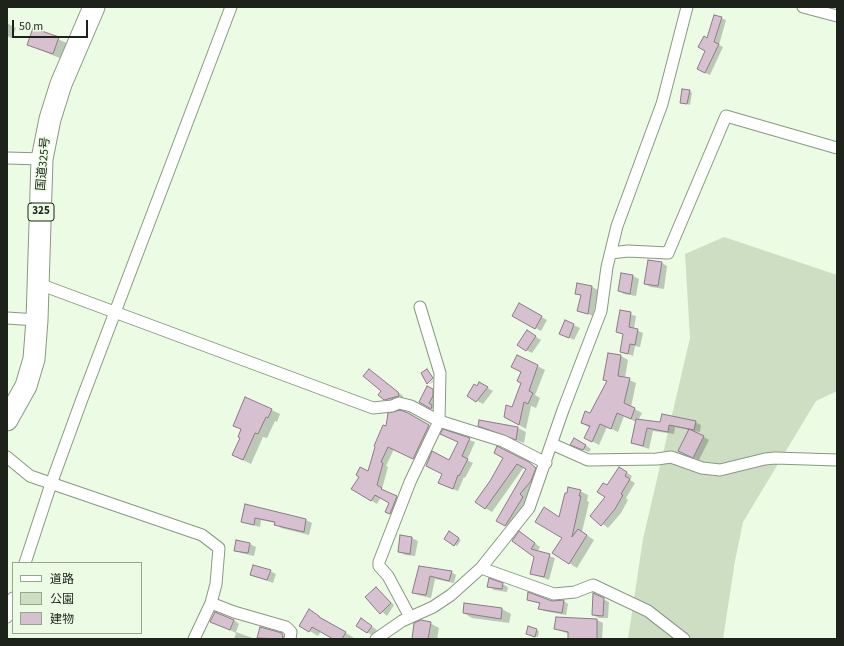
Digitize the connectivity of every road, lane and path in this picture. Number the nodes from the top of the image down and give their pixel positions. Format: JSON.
{"nodes":[{"id":1,"x":94,"y":7,"type":"edge"},
{"id":2,"x":231,"y":7,"type":"edge"},
{"id":3,"x":687,"y":7,"type":"edge"},
{"id":4,"x":802,"y":7,"type":"edge"},
{"id":5,"x":837,"y":16,"type":"edge"},
{"id":6,"x":837,"y":148,"type":"edge"},
{"id":7,"x":7,"y":158,"type":"edge"},
{"id":8,"x":42,"y":159,"type":"junction"},
{"id":9,"x":611,"y":252,"type":"junction"},
{"id":10,"x":39,"y":284,"type":"junction"},
{"id":11,"x":420,"y":307,"type":"dead end"},
{"id":12,"x":114,"y":312,"type":"junction"},
{"id":13,"x":7,"y":318,"type":"edge"},
{"id":14,"x":37,"y":320,"type":"junction"},
{"id":15,"x":7,"y":420,"type":"edge"},
{"id":16,"x":439,"y":420,"type":"junction"},
{"id":17,"x":552,"y":444,"type":"junction"},
{"id":18,"x":7,"y":457,"type":"edge"},
{"id":19,"x":837,"y":460,"type":"edge"},
{"id":20,"x":546,"y":463,"type":"junction"},
{"id":21,"x":50,"y":484,"type":"junction"},
{"id":22,"x":25,"y":562,"type":"edge"},
{"id":23,"x":481,"y":568,"type":"junction"},
{"id":24,"x":12,"y":601,"type":"edge"},
{"id":25,"x":211,"y":603,"type":"junction"},
{"id":26,"x":7,"y":617,"type":"edge"},
{"id":27,"x":410,"y":617,"type":"junction"},
{"id":28,"x":194,"y":639,"type":"edge"},
{"id":29,"x":290,"y":639,"type":"edge"},
{"id":30,"x":376,"y":639,"type":"edge"},
{"id":31,"x":684,"y":639,"type":"edge"}],
"edges":[{"from":1,"to":8,"type":"highway","name":"国道325号","number":"325"},
{"from":2,"to":12,"type":"street"},
{"from":3,"to":9,"type":"street"},
{"from":4,"to":5,"type":"street"},
{"from":6,"to":9,"type":"street"},
{"from":7,"to":8,"type":"street"},
{"from":8,"to":10,"type":"highway","name":"国道325号","number":"325"},
{"from":9,"to":17,"type":"street"},
{"from":10,"to":12,"type":"street"},
{"from":10,"to":14,"type":"highway","name":"国道325号","number":"325"},
{"from":11,"to":16,"type":"street"},
{"from":12,"to":16,"type":"street"},
{"from":12,"to":21,"type":"street"},
{"from":13,"to":14,"type":"street"},
{"from":14,"to":15,"type":"highway","name":"国道325号","number":"325"},
{"from":16,"to":20,"type":"street"},
{"from":16,"to":27,"type":"street"},
{"from":17,"to":19,"type":"street"},
{"from":17,"to":20,"type":"street"},
{"from":18,"to":21,"type":"street"},
{"from":20,"to":23,"type":"street"},
{"from":21,"to":22,"type":"street"},
{"from":21,"to":25,"type":"street"},
{"from":23,"to":27,"type":"street"},
{"from":23,"to":31,"type":"street"},
{"from":24,"to":26,"type":"street"},
{"from":25,"to":28,"type":"street"},
{"from":25,"to":29,"type":"street"},
{"from":27,"to":30,"type":"street"}]}
